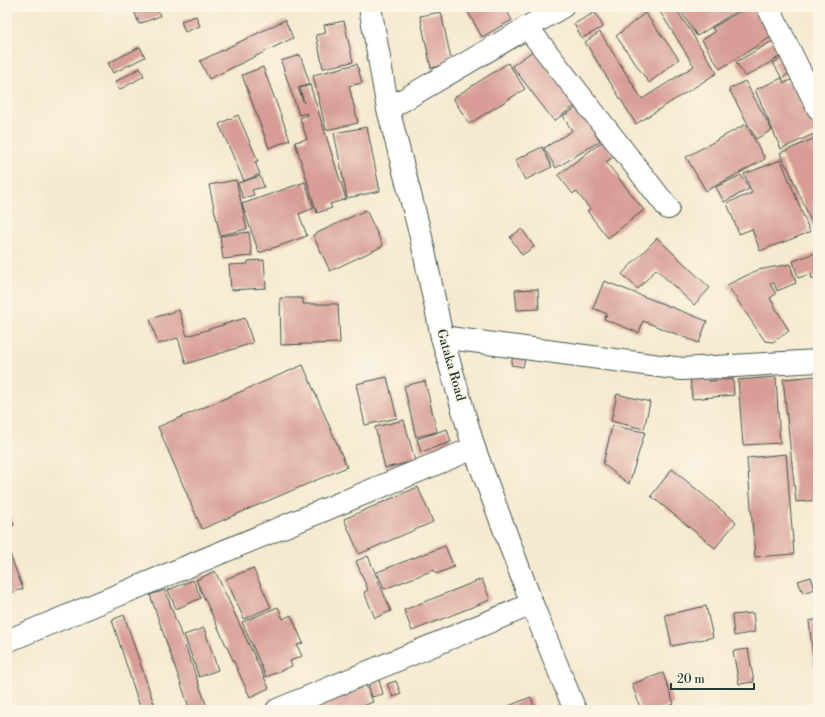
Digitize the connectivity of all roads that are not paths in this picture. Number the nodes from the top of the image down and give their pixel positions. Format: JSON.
{"nodes":[{"id":1,"x":370,"y":7,"type":"edge"},
{"id":2,"x":562,"y":7,"type":"edge"},
{"id":3,"x":768,"y":7,"type":"edge"},
{"id":4,"x":528,"y":27,"type":"junction"},
{"id":5,"x":818,"y":108,"type":"edge"},
{"id":6,"x":388,"y":109,"type":"junction"},
{"id":7,"x":668,"y":208,"type":"dead end"},
{"id":8,"x":442,"y":337,"type":"junction"},
{"id":9,"x":818,"y":361,"type":"edge"},
{"id":10,"x":474,"y":448,"type":"junction"},
{"id":11,"x":532,"y":604,"type":"junction"},
{"id":12,"x":7,"y":641,"type":"edge"},
{"id":13,"x":278,"y":710,"type":"edge"},
{"id":14,"x":575,"y":710,"type":"edge"}],
"edges":[{"from":1,"to":6,"type":"street","name":"Gataka Road"},
{"from":2,"to":4,"type":"street"},
{"from":3,"to":5,"type":"street"},
{"from":4,"to":6,"type":"street"},
{"from":4,"to":7,"type":"street"},
{"from":6,"to":8,"type":"street","name":"Gataka Road"},
{"from":8,"to":9,"type":"street"},
{"from":8,"to":10,"type":"street","name":"Gataka Road"},
{"from":10,"to":11,"type":"street","name":"Gataka Road"},
{"from":10,"to":12,"type":"street"},
{"from":11,"to":13,"type":"street"},
{"from":11,"to":14,"type":"street","name":"Gataka Road"}]}
